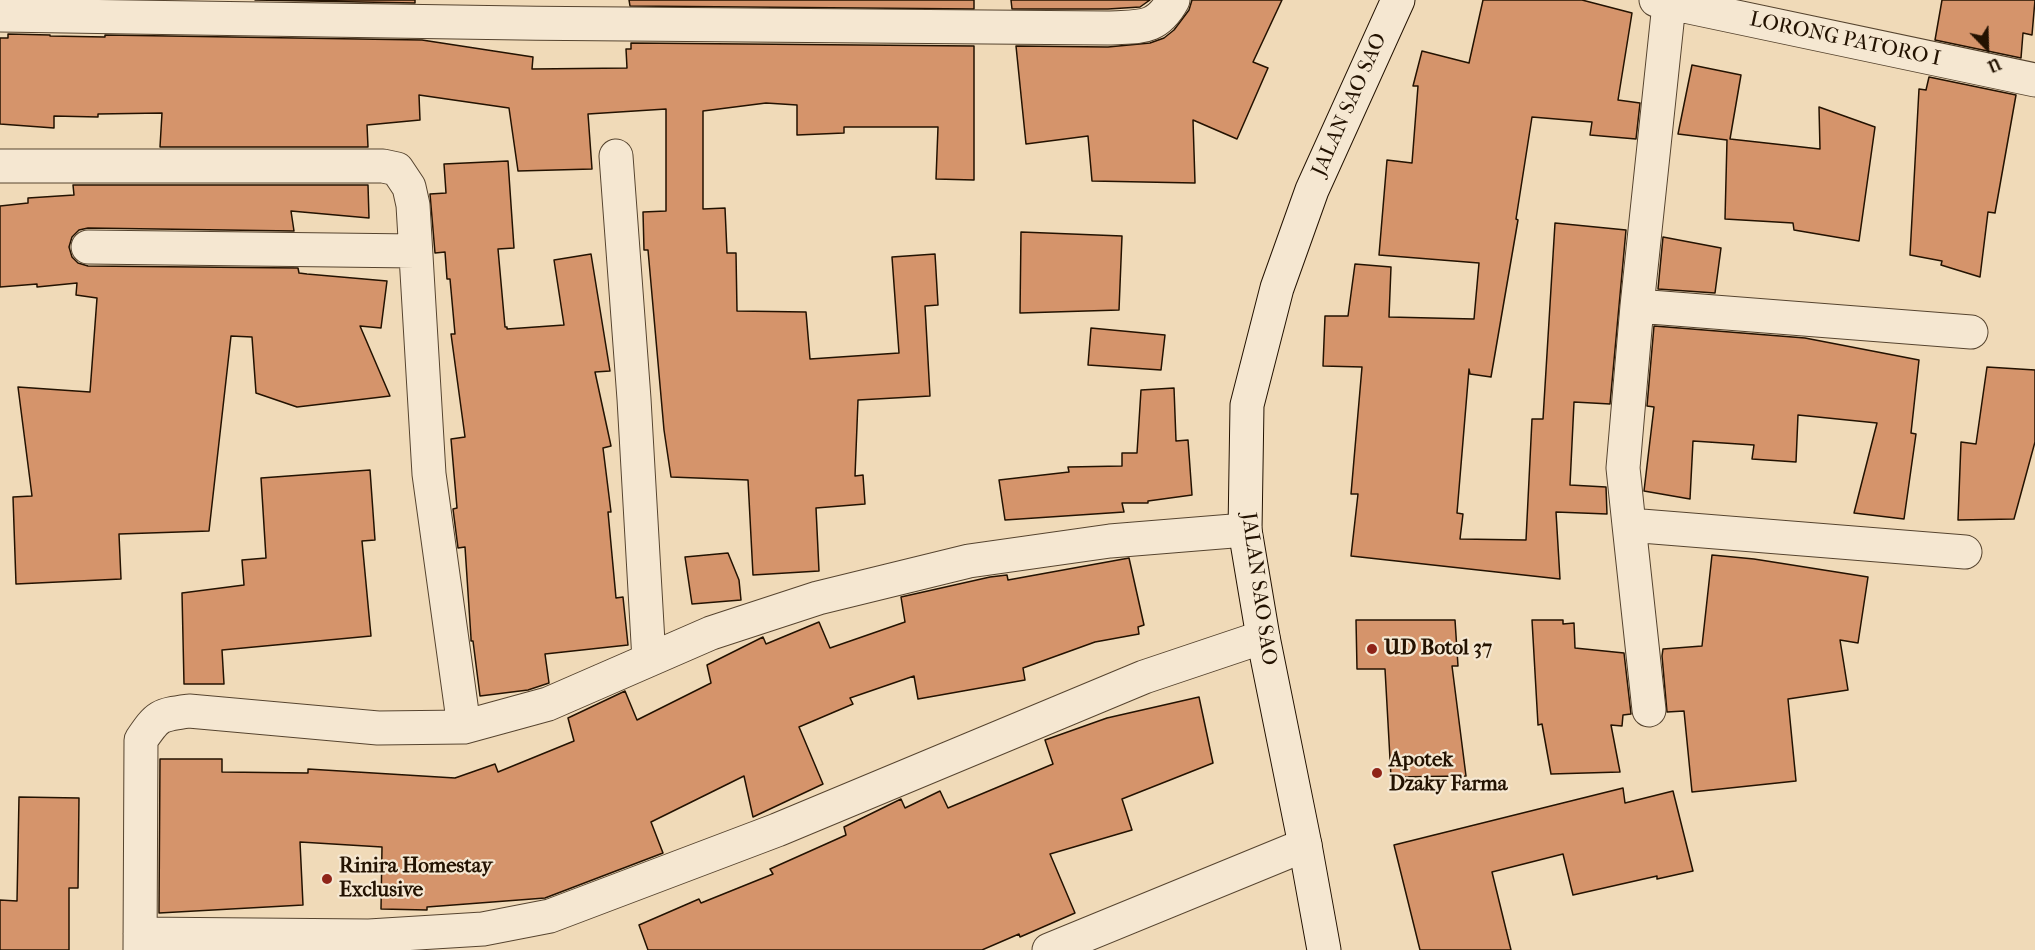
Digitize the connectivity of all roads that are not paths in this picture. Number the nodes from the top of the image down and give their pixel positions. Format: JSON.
{"nodes":[{"id":1,"x":1173,"y":0,"type":"edge"},
{"id":2,"x":1398,"y":0,"type":"edge"},
{"id":3,"x":1662,"y":2,"type":"edge"},
{"id":4,"x":432,"y":11,"type":"edge"},
{"id":5,"x":0,"y":15,"type":"edge"},
{"id":6,"x":2035,"y":80,"type":"edge"},
{"id":7,"x":616,"y":156,"type":"dead end"},
{"id":8,"x":0,"y":166,"type":"edge"},
{"id":9,"x":88,"y":247,"type":"dead end"},
{"id":10,"x":415,"y":251,"type":"junction"},
{"id":11,"x":1637,"y":306,"type":"junction"},
{"id":12,"x":1971,"y":332,"type":"dead end"},
{"id":13,"x":1629,"y":525,"type":"junction"},
{"id":14,"x":1245,"y":530,"type":"junction"},
{"id":15,"x":1965,"y":552,"type":"dead end"},
{"id":16,"x":1263,"y":637,"type":"junction"},
{"id":17,"x":649,"y":660,"type":"junction"},
{"id":18,"x":1649,"y":710,"type":"dead end"},
{"id":19,"x":464,"y":727,"type":"junction"},
{"id":20,"x":1305,"y":845,"type":"junction"},
{"id":21,"x":140,"y":942,"type":"edge"},
{"id":22,"x":1049,"y":950,"type":"edge"},
{"id":23,"x":1324,"y":950,"type":"edge"}],
"edges":[{"from":1,"to":4,"type":"street"},
{"from":2,"to":14,"type":"street","name":"JALAN SAO SAO"},
{"from":3,"to":6,"type":"street","name":"LORONG PATORO I"},
{"from":3,"to":11,"type":"street"},
{"from":4,"to":5,"type":"street"},
{"from":7,"to":17,"type":"street"},
{"from":8,"to":10,"type":"street"},
{"from":9,"to":10,"type":"street"},
{"from":10,"to":19,"type":"street"},
{"from":11,"to":12,"type":"street"},
{"from":11,"to":13,"type":"street"},
{"from":13,"to":15,"type":"street"},
{"from":13,"to":18,"type":"street"},
{"from":14,"to":16,"type":"street","name":"JALAN SAO SAO"},
{"from":14,"to":17,"type":"street"},
{"from":16,"to":20,"type":"street","name":"JALAN SAO SAO"},
{"from":16,"to":21,"type":"street"},
{"from":17,"to":19,"type":"street"},
{"from":19,"to":21,"type":"street"},
{"from":20,"to":22,"type":"street"},
{"from":20,"to":23,"type":"street","name":"JALAN SAO SAO"}]}
